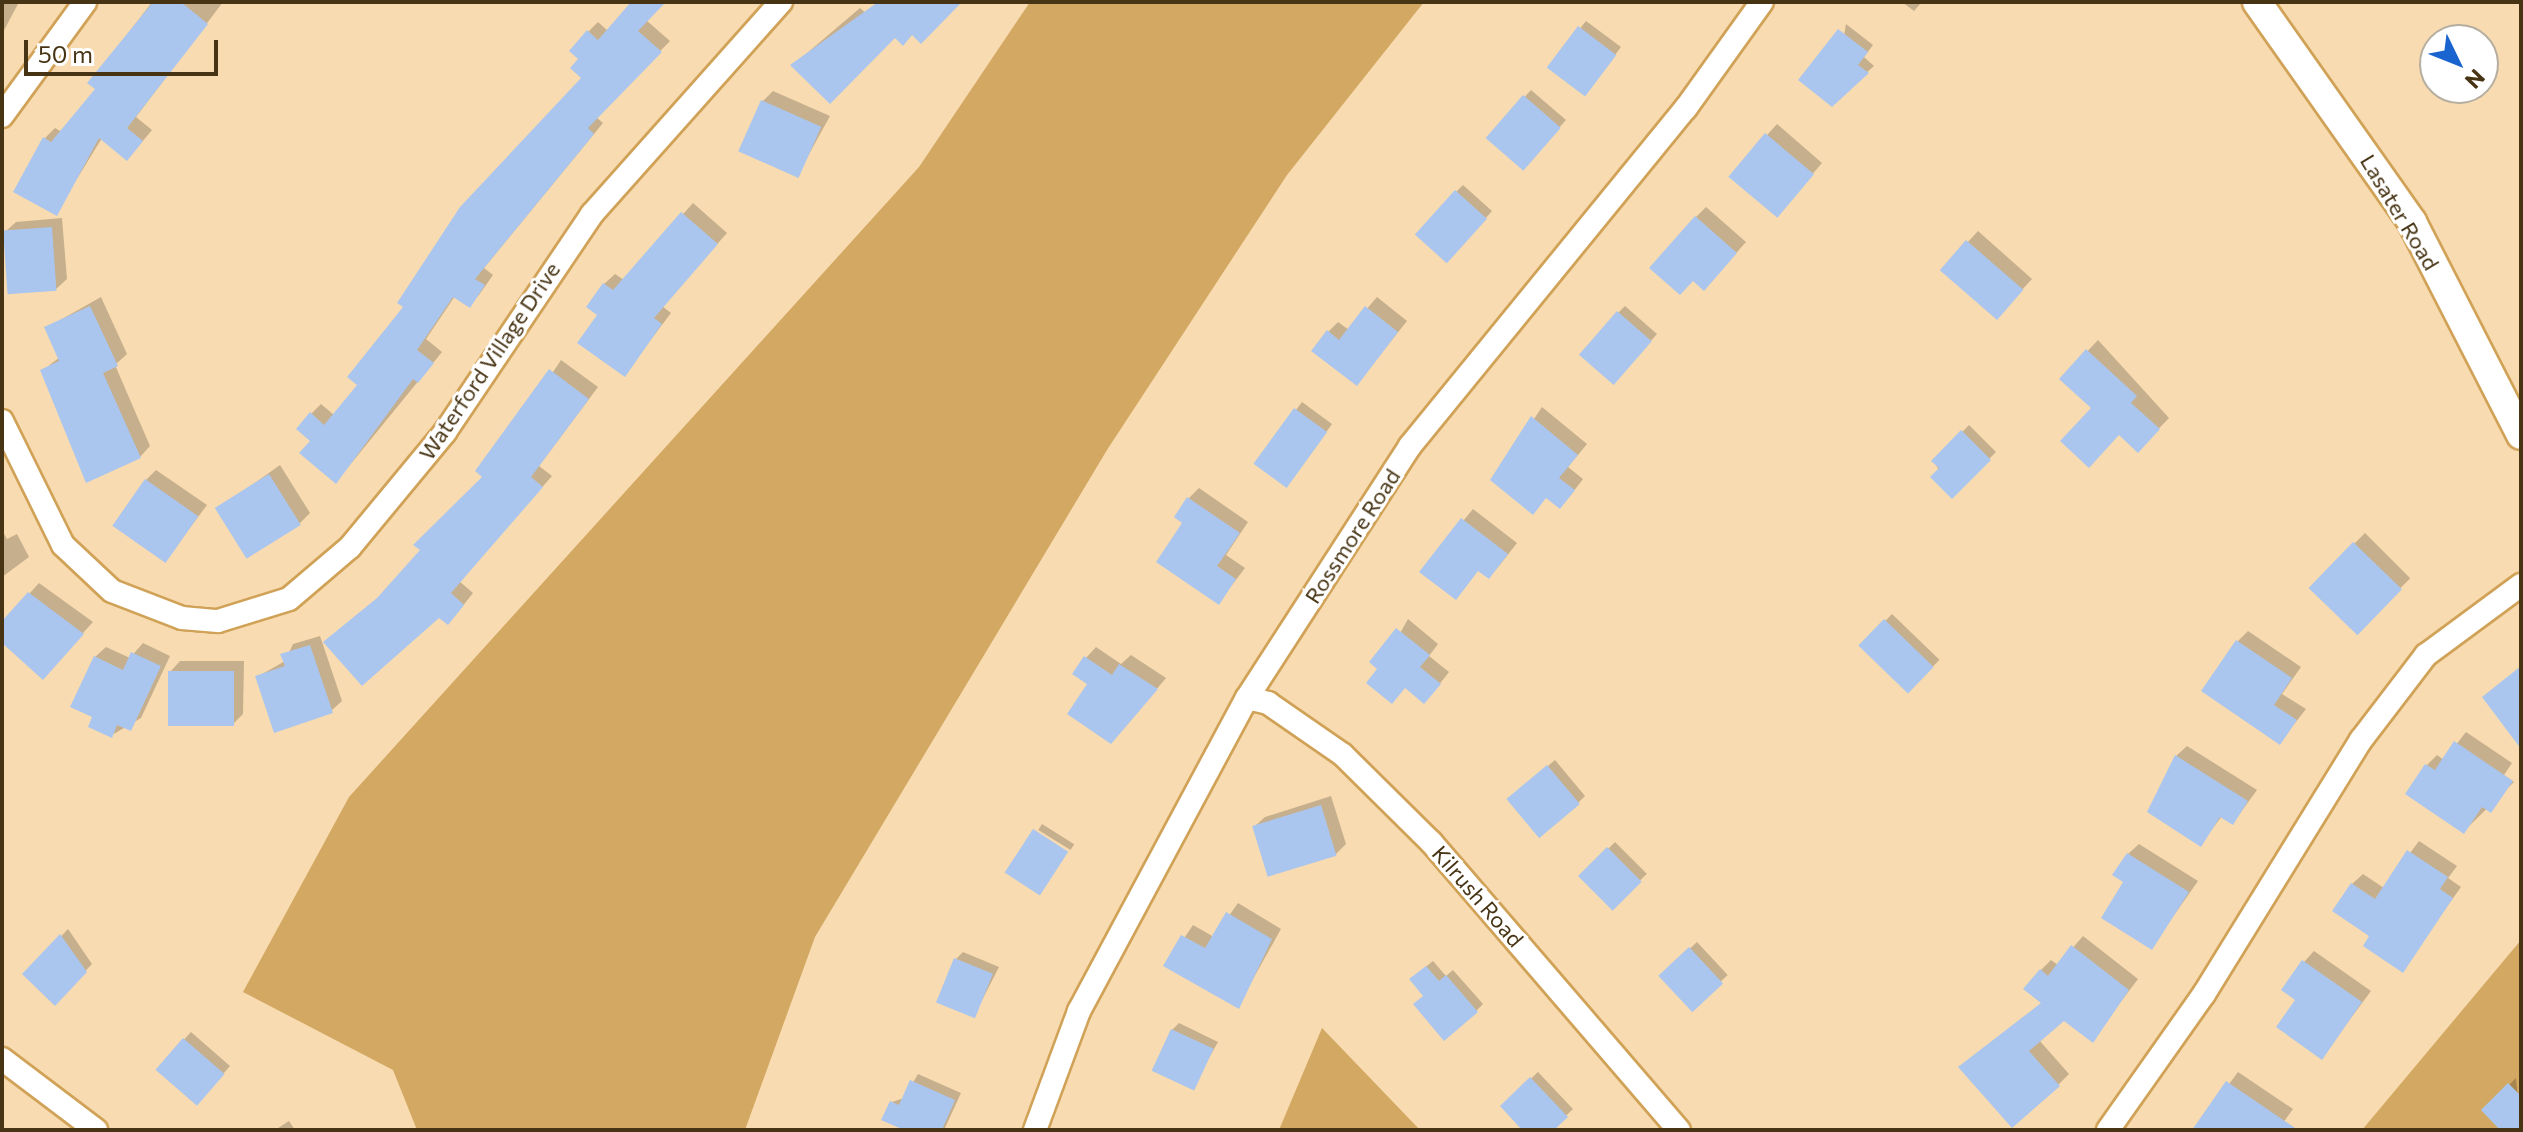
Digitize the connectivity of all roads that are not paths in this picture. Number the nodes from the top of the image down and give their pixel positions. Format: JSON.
{"nodes":[{"id":1,"x":85,"y":2,"type":"edge"},
{"id":2,"x":781,"y":2,"type":"edge"},
{"id":3,"x":1762,"y":2,"type":"edge"},
{"id":4,"x":2257,"y":2,"type":"edge"},
{"id":5,"x":2,"y":116,"type":"edge"},
{"id":6,"x":2,"y":421,"type":"edge"},
{"id":7,"x":2521,"y":435,"type":"edge"},
{"id":8,"x":2521,"y":585,"type":"edge"},
{"id":9,"x":1247,"y":698,"type":"junction"},
{"id":10,"x":2,"y":1059,"type":"edge"},
{"id":11,"x":96,"y":1130,"type":"edge"},
{"id":12,"x":1035,"y":1130,"type":"edge"},
{"id":13,"x":1679,"y":1130,"type":"edge"},
{"id":14,"x":2108,"y":1130,"type":"edge"}],
"edges":[{"from":1,"to":5,"type":"street"},
{"from":2,"to":6,"type":"street","name":"Waterford Village Drive"},
{"from":3,"to":9,"type":"street","name":"Rossmore Road"},
{"from":4,"to":7,"type":"street","name":"Lasater Road"},
{"from":8,"to":14,"type":"street"},
{"from":9,"to":12,"type":"street","name":"Rossmore Road"},
{"from":9,"to":13,"type":"street","name":"Kilrush Road"},
{"from":10,"to":11,"type":"street"}]}
